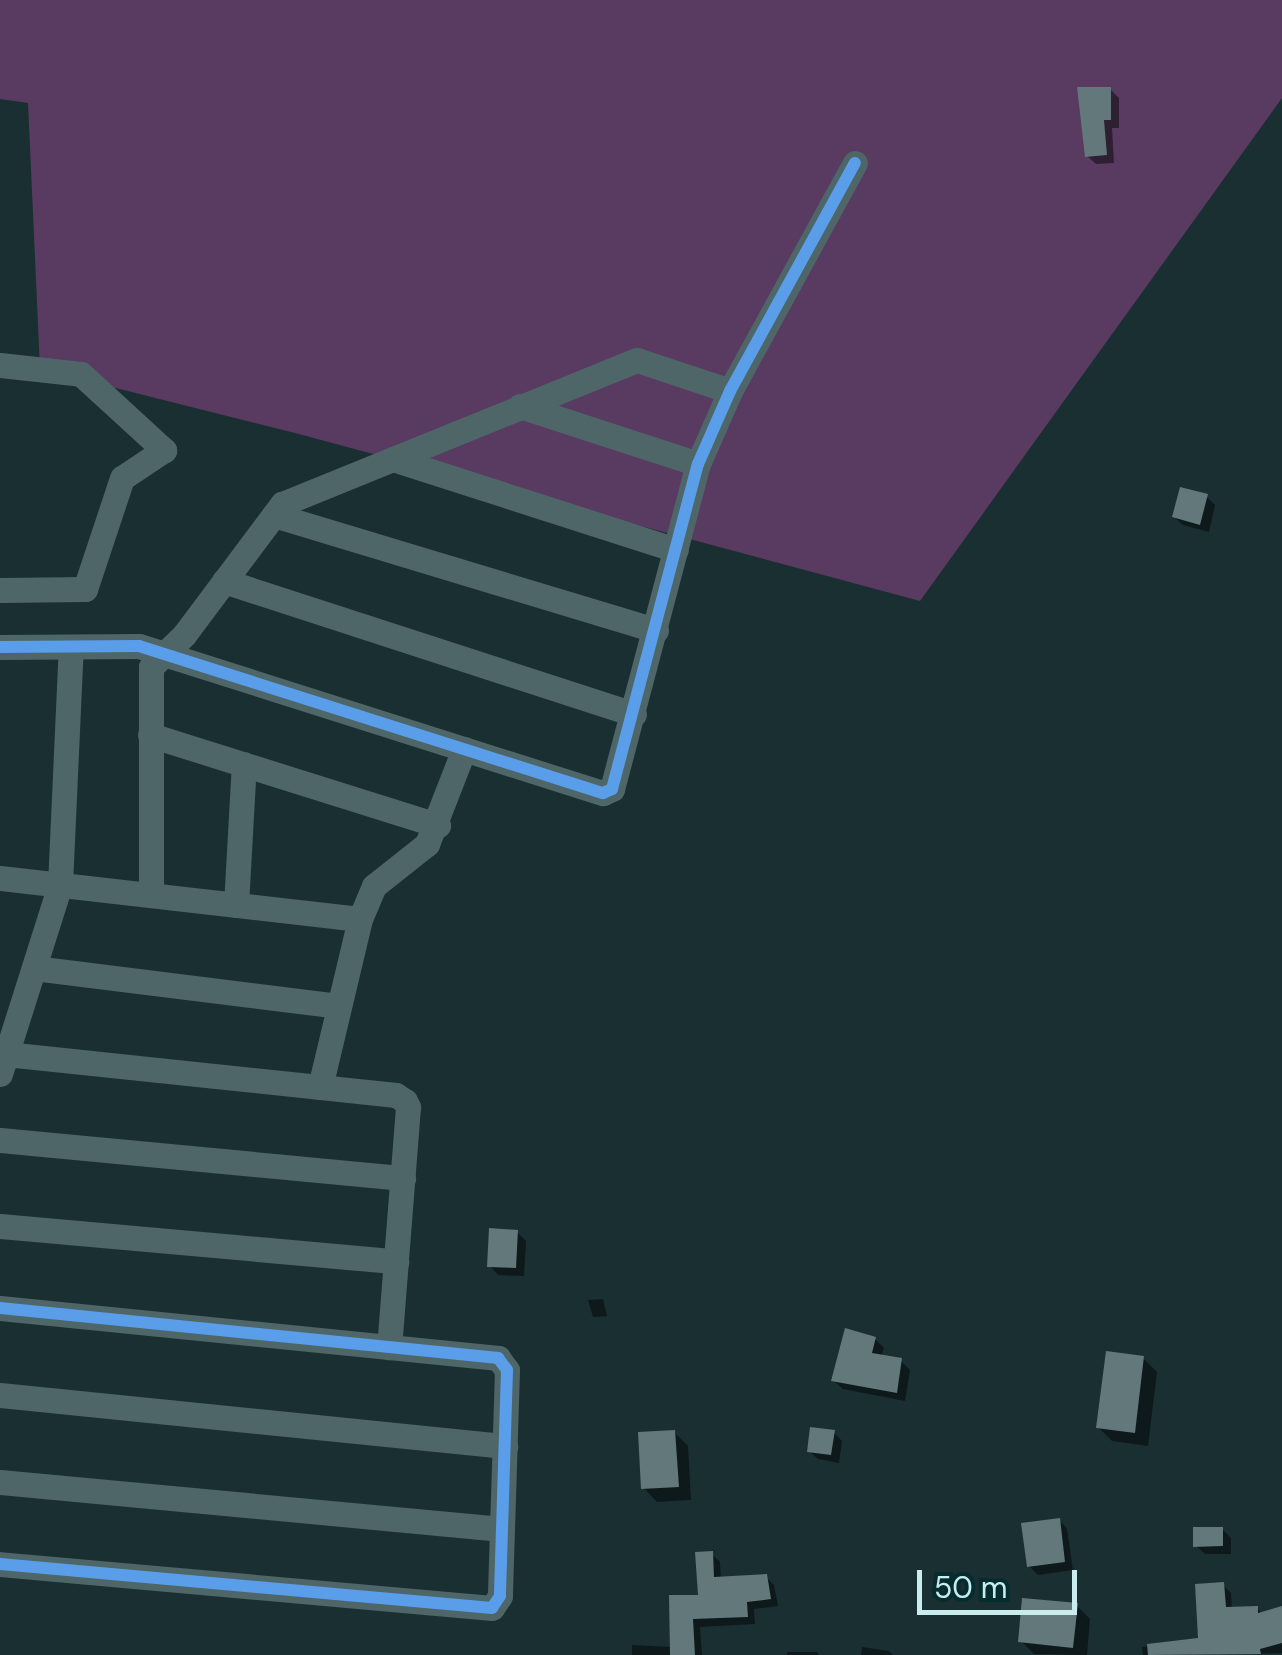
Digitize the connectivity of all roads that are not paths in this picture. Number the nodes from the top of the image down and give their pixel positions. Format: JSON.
{"nodes":[{"id":1,"x":855,"y":163,"type":"dead end"},
{"id":2,"x":0,"y":365,"type":"edge"},
{"id":3,"x":730,"y":392,"type":"junction"},
{"id":4,"x":520,"y":406,"type":"junction"},
{"id":5,"x":392,"y":459,"type":"junction"},
{"id":6,"x":698,"y":464,"type":"junction"},
{"id":7,"x":274,"y":514,"type":"junction"},
{"id":8,"x":676,"y":550,"type":"junction"},
{"id":9,"x":224,"y":581,"type":"junction"},
{"id":10,"x":0,"y":590,"type":"edge"},
{"id":11,"x":656,"y":630,"type":"junction"},
{"id":12,"x":72,"y":646,"type":"junction"},
{"id":13,"x":0,"y":647,"type":"edge"},
{"id":14,"x":164,"y":654,"type":"junction"},
{"id":15,"x":634,"y":714,"type":"junction"},
{"id":16,"x":150,"y":735,"type":"junction"},
{"id":17,"x":464,"y":749,"type":"junction"},
{"id":18,"x":244,"y":764,"type":"junction"},
{"id":19,"x":438,"y":825,"type":"junction"},
{"id":20,"x":0,"y":878,"type":"edge"},
{"id":21,"x":60,"y":885,"type":"junction"},
{"id":22,"x":151,"y":895,"type":"junction"},
{"id":23,"x":236,"y":905,"type":"junction"},
{"id":24,"x":360,"y":919,"type":"junction"},
{"id":25,"x":34,"y":968,"type":"junction"},
{"id":26,"x":339,"y":1006,"type":"junction"},
{"id":27,"x":3,"y":1064,"type":"edge"},
{"id":28,"x":320,"y":1088,"type":"junction"},
{"id":29,"x":0,"y":1140,"type":"edge"},
{"id":30,"x":402,"y":1178,"type":"junction"},
{"id":31,"x":0,"y":1226,"type":"edge"},
{"id":32,"x":396,"y":1261,"type":"junction"},
{"id":33,"x":0,"y":1308,"type":"edge"},
{"id":34,"x":390,"y":1347,"type":"junction"},
{"id":35,"x":0,"y":1395,"type":"edge"},
{"id":36,"x":505,"y":1446,"type":"junction"},
{"id":37,"x":0,"y":1482,"type":"edge"},
{"id":38,"x":502,"y":1529,"type":"junction"},
{"id":39,"x":0,"y":1564,"type":"edge"}],
"edges":[{"from":1,"to":3,"type":"street"},
{"from":2,"to":10,"type":"street"},
{"from":3,"to":4,"type":"street"},
{"from":3,"to":6,"type":"street"},
{"from":4,"to":5,"type":"street"},
{"from":4,"to":6,"type":"street"},
{"from":5,"to":7,"type":"street"},
{"from":5,"to":8,"type":"street"},
{"from":6,"to":8,"type":"street"},
{"from":7,"to":9,"type":"street"},
{"from":7,"to":11,"type":"street"},
{"from":8,"to":11,"type":"street"},
{"from":9,"to":14,"type":"street"},
{"from":9,"to":15,"type":"street"},
{"from":11,"to":15,"type":"street"},
{"from":12,"to":13,"type":"street"},
{"from":12,"to":14,"type":"street"},
{"from":12,"to":21,"type":"street"},
{"from":14,"to":16,"type":"street"},
{"from":14,"to":17,"type":"street"},
{"from":15,"to":17,"type":"street"},
{"from":16,"to":18,"type":"street"},
{"from":16,"to":22,"type":"street"},
{"from":17,"to":19,"type":"street"},
{"from":18,"to":19,"type":"street"},
{"from":18,"to":23,"type":"street"},
{"from":19,"to":24,"type":"street"},
{"from":20,"to":21,"type":"street"},
{"from":21,"to":22,"type":"street"},
{"from":21,"to":25,"type":"street"},
{"from":22,"to":23,"type":"street"},
{"from":23,"to":24,"type":"street"},
{"from":24,"to":26,"type":"street"},
{"from":25,"to":26,"type":"street"},
{"from":25,"to":27,"type":"street"},
{"from":26,"to":28,"type":"street"},
{"from":27,"to":28,"type":"street"},
{"from":28,"to":30,"type":"street"},
{"from":29,"to":30,"type":"street"},
{"from":30,"to":32,"type":"street"},
{"from":31,"to":32,"type":"street"},
{"from":32,"to":34,"type":"street"},
{"from":33,"to":34,"type":"street"},
{"from":34,"to":36,"type":"street"},
{"from":35,"to":36,"type":"street"},
{"from":36,"to":38,"type":"street"},
{"from":37,"to":38,"type":"street"},
{"from":38,"to":39,"type":"street"}]}
